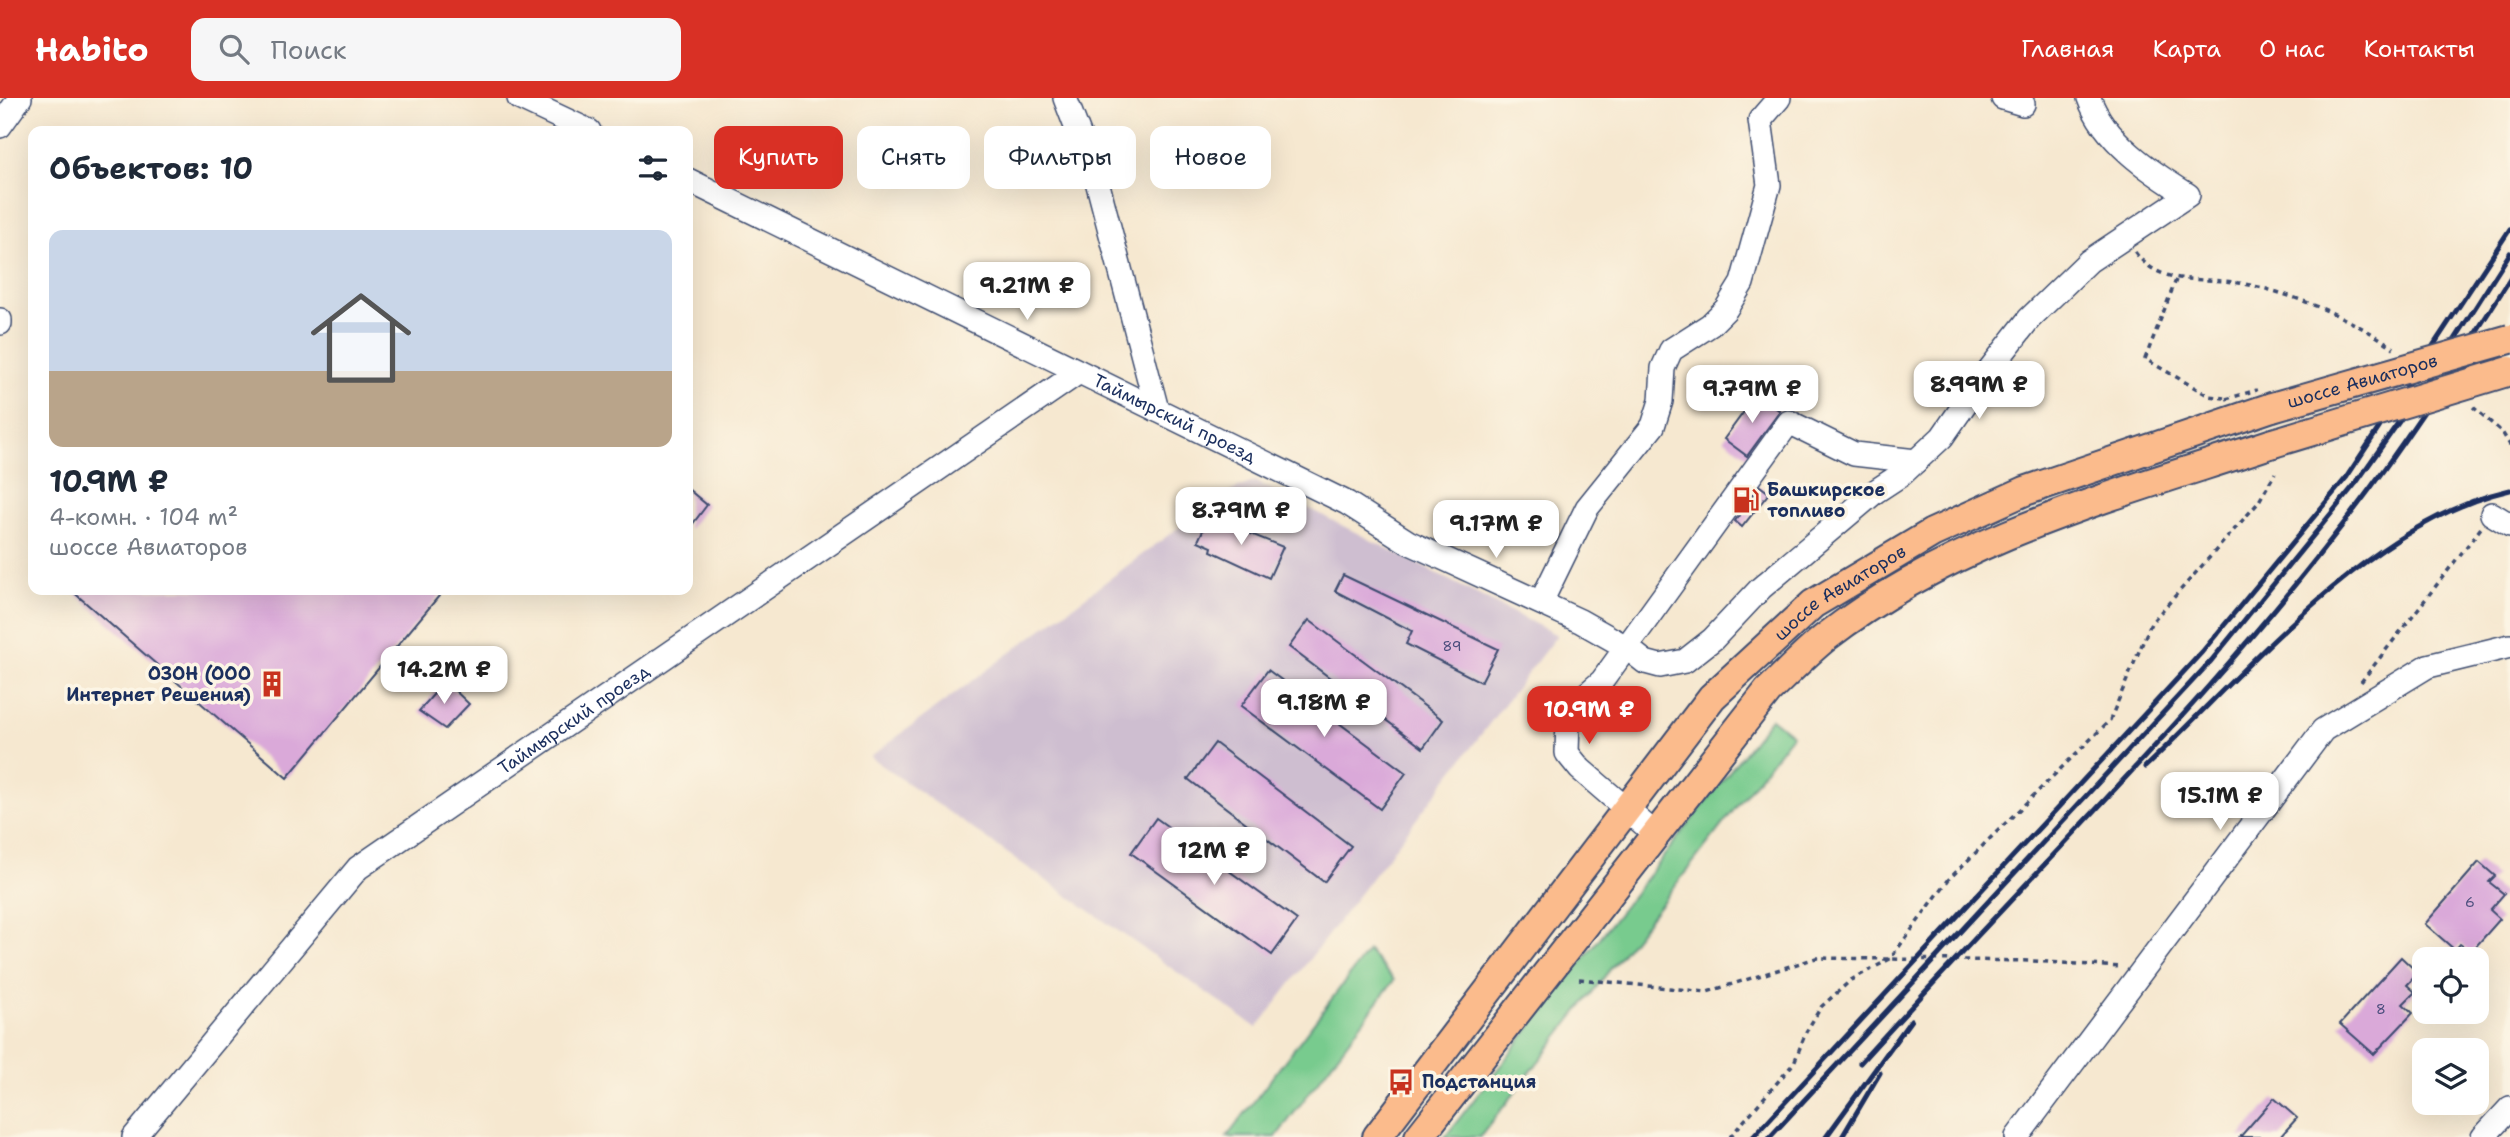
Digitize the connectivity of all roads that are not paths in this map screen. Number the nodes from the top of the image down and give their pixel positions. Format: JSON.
{"nodes":[{"id":1,"x":20,"y":98,"type":"edge"},
{"id":2,"x":519,"y":98,"type":"edge"},
{"id":3,"x":1065,"y":98,"type":"edge"},
{"id":4,"x":1779,"y":98,"type":"edge"},
{"id":5,"x":2088,"y":98,"type":"edge"},
{"id":6,"x":0,"y":126,"type":"edge"},
{"id":7,"x":578,"y":126,"type":"edge"},
{"id":8,"x":693,"y":182,"type":"edge"},
{"id":9,"x":2510,"y":339,"type":"edge"},
{"id":10,"x":2510,"y":371,"type":"edge"},
{"id":11,"x":1079,"y":372,"type":"junction"},
{"id":12,"x":1157,"y":410,"type":"junction"},
{"id":13,"x":1916,"y":461,"type":"junction"},
{"id":14,"x":1544,"y":598,"type":"dead end"},
{"id":15,"x":2510,"y":646,"type":"edge"},
{"id":16,"x":1626,"y":648,"type":"junction"},
{"id":17,"x":1626,"y":808,"type":"junction"},
{"id":18,"x":1654,"y":833,"type":"junction"},
{"id":19,"x":2510,"y":1108,"type":"edge"},
{"id":20,"x":134,"y":1137,"type":"edge"},
{"id":21,"x":1377,"y":1137,"type":"edge"},
{"id":22,"x":1419,"y":1137,"type":"edge"},
{"id":23,"x":2017,"y":1137,"type":"edge"},
{"id":24,"x":2483,"y":1137,"type":"edge"}],
"edges":[{"from":1,"to":6,"type":"street"},
{"from":2,"to":7,"type":"street"},
{"from":3,"to":12,"type":"street"},
{"from":4,"to":14,"type":"street"},
{"from":5,"to":13,"type":"street","name":"Таймырский проезд"},
{"from":8,"to":11,"type":"street","name":"Таймырский проезд"},
{"from":9,"to":17,"type":"main road","name":"шоссе Авиаторов","bridge":true},
{"from":10,"to":18,"type":"main road","name":"шоссе Авиаторов","bridge":true},
{"from":11,"to":12,"type":"street","name":"Таймырский проезд"},
{"from":11,"to":20,"type":"street","name":"Таймырский проезд"},
{"from":12,"to":16,"type":"street","name":"Таймырский проезд"},
{"from":13,"to":16,"type":"street","name":"Таймырский проезд"},
{"from":13,"to":16,"type":"street"},
{"from":15,"to":23,"type":"street"},
{"from":16,"to":17,"type":"street"},
{"from":17,"to":18,"type":"street"},
{"from":17,"to":21,"type":"main road","name":"шоссе Авиаторов"},
{"from":18,"to":22,"type":"main road","name":"шоссе Авиаторов"},
{"from":19,"to":24,"type":"street"}]}
